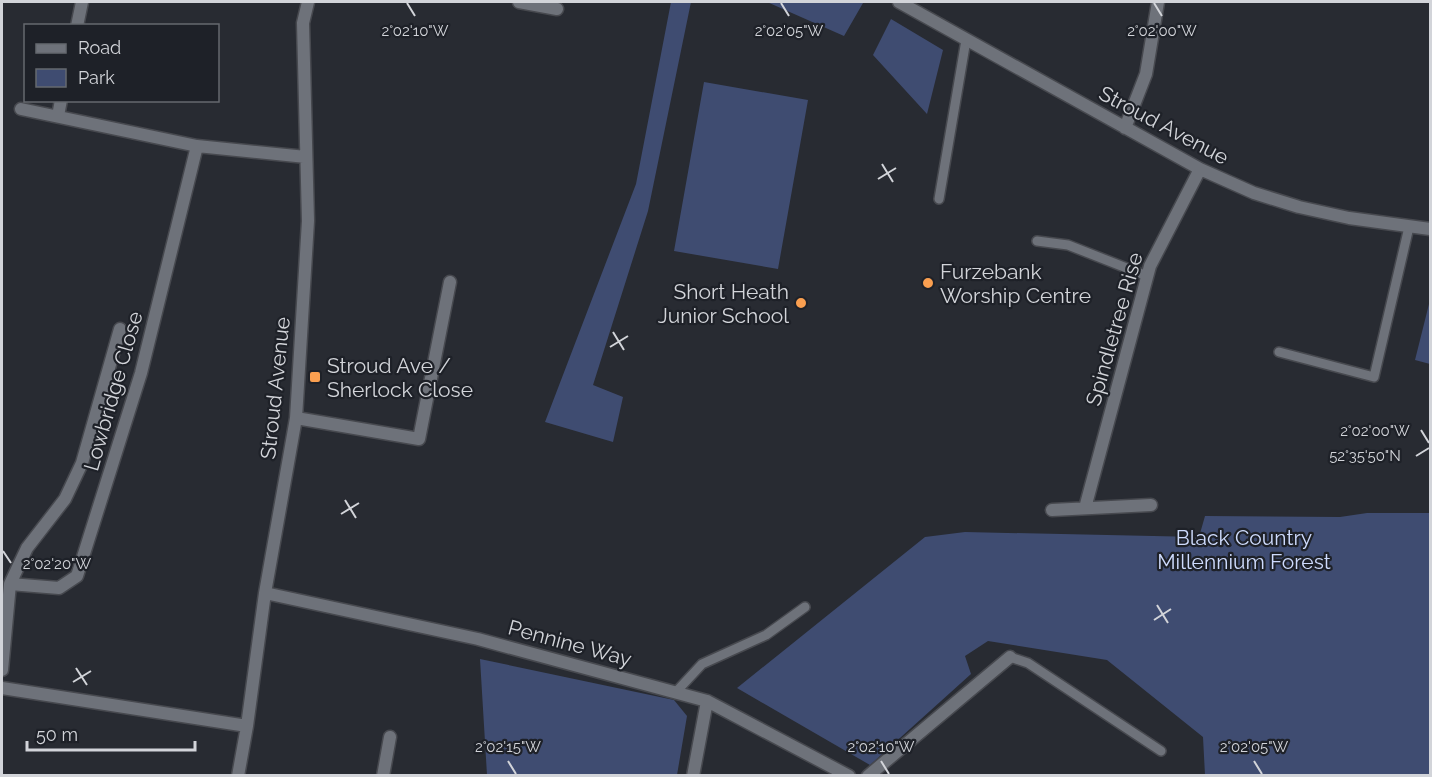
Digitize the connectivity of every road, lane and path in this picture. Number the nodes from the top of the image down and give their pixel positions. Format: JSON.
{"nodes":[{"id":1,"x":82,"y":2,"type":"edge"},
{"id":2,"x":308,"y":2,"type":"edge"},
{"id":3,"x":519,"y":2,"type":"edge"},
{"id":4,"x":903,"y":2,"type":"edge"},
{"id":5,"x":1158,"y":2,"type":"edge"},
{"id":6,"x":557,"y":9,"type":"dead end"},
{"id":7,"x":76,"y":24,"type":"edge"},
{"id":8,"x":966,"y":40,"type":"junction"},
{"id":9,"x":60,"y":102,"type":"edge"},
{"id":10,"x":21,"y":109,"type":"dead end"},
{"id":11,"x":57,"y":116,"type":"junction"},
{"id":12,"x":1125,"y":128,"type":"junction"},
{"id":13,"x":197,"y":146,"type":"junction"},
{"id":14,"x":306,"y":157,"type":"junction"},
{"id":15,"x":1200,"y":169,"type":"junction"},
{"id":16,"x":939,"y":199,"type":"dead end"},
{"id":17,"x":1409,"y":227,"type":"junction"},
{"id":18,"x":1431,"y":229,"type":"edge"},
{"id":19,"x":1037,"y":241,"type":"dead end"},
{"id":20,"x":1147,"y":276,"type":"junction"},
{"id":21,"x":450,"y":282,"type":"dead end"},
{"id":22,"x":120,"y":329,"type":"dead end"},
{"id":23,"x":1279,"y":352,"type":"dead end"},
{"id":24,"x":296,"y":418,"type":"junction"},
{"id":25,"x":1151,"y":505,"type":"dead end"},
{"id":26,"x":1085,"y":508,"type":"junction"},
{"id":27,"x":1052,"y":510,"type":"dead end"},
{"id":28,"x":10,"y":585,"type":"junction"},
{"id":29,"x":265,"y":593,"type":"junction"},
{"id":30,"x":805,"y":607,"type":"dead end"},
{"id":31,"x":1010,"y":657,"type":"joint"},
{"id":32,"x":2,"y":670,"type":"edge"},
{"id":33,"x":2,"y":688,"type":"edge"},
{"id":34,"x":676,"y":692,"type":"junction"},
{"id":35,"x":707,"y":700,"type":"junction"},
{"id":36,"x":247,"y":726,"type":"junction"},
{"id":37,"x":390,"y":737,"type":"dead end"},
{"id":38,"x":1161,"y":751,"type":"dead end"},
{"id":39,"x":238,"y":776,"type":"edge"},
{"id":40,"x":383,"y":776,"type":"edge"},
{"id":41,"x":693,"y":776,"type":"edge"},
{"id":42,"x":849,"y":776,"type":"edge"},
{"id":43,"x":868,"y":776,"type":"edge"}],
"edges":[{"from":1,"to":7,"type":"street"},
{"from":2,"to":14,"type":"street","name":"Stroud Avenue"},
{"from":3,"to":6,"type":"street"},
{"from":4,"to":8,"type":"street","name":"Stroud Avenue"},
{"from":5,"to":12,"type":"street"},
{"from":8,"to":12,"type":"street","name":"Stroud Avenue"},
{"from":8,"to":16,"type":"lane"},
{"from":9,"to":11,"type":"street"},
{"from":10,"to":11,"type":"street"},
{"from":11,"to":13,"type":"street"},
{"from":12,"to":15,"type":"street","name":"Stroud Avenue"},
{"from":13,"to":14,"type":"street"},
{"from":13,"to":28,"type":"street","name":"Lowbridge Close"},
{"from":14,"to":24,"type":"street","name":"Stroud Avenue"},
{"from":15,"to":17,"type":"street","name":"Stroud Avenue"},
{"from":15,"to":20,"type":"street","name":"Spindletree Rise"},
{"from":17,"to":18,"type":"street","name":"Stroud Avenue"},
{"from":17,"to":23,"type":"lane"},
{"from":19,"to":20,"type":"lane"},
{"from":20,"to":26,"type":"street","name":"Spindletree Rise"},
{"from":21,"to":24,"type":"street"},
{"from":22,"to":28,"type":"street","name":"Lowbridge Close"},
{"from":24,"to":29,"type":"street","name":"Stroud Avenue"},
{"from":25,"to":26,"type":"street"},
{"from":26,"to":27,"type":"street"},
{"from":28,"to":32,"type":"street","name":"Lowbridge Close"},
{"from":29,"to":34,"type":"street","name":"Pennine Way"},
{"from":29,"to":36,"type":"street","name":"Stroud Avenue"},
{"from":30,"to":34,"type":"lane"},
{"from":31,"to":38,"type":"lane"},
{"from":31,"to":43,"type":"street"},
{"from":33,"to":36,"type":"street"},
{"from":34,"to":35,"type":"street","name":"Pennine Way"},
{"from":35,"to":41,"type":"street"},
{"from":35,"to":42,"type":"street","name":"Pennine Way"},
{"from":36,"to":39,"type":"street","name":"Stroud Avenue"},
{"from":37,"to":40,"type":"street"}]}
